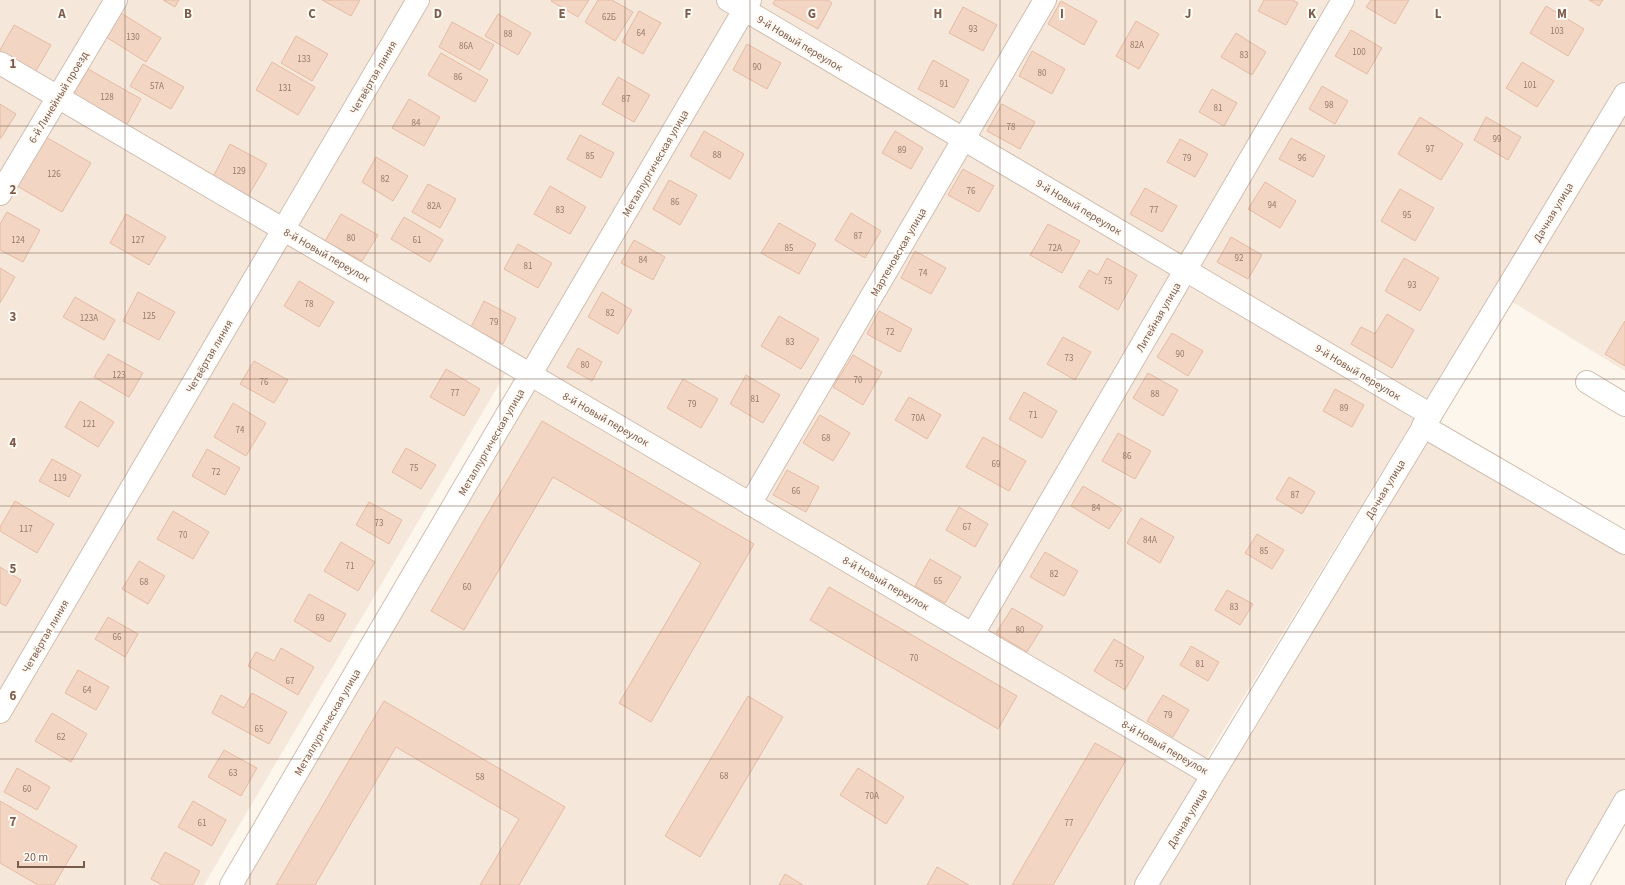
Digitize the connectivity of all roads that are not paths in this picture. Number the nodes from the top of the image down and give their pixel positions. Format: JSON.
{"nodes":[{"id":1,"x":116,"y":0,"type":"edge"},
{"id":2,"x":418,"y":0,"type":"edge"},
{"id":3,"x":1045,"y":0,"type":"edge"},
{"id":4,"x":1343,"y":0,"type":"edge"},
{"id":5,"x":741,"y":3,"type":"edge"},
{"id":6,"x":0,"y":63,"type":"edge"},
{"id":7,"x":1625,"y":94,"type":"edge"},
{"id":8,"x":59,"y":97,"type":"junction"},
{"id":9,"x":964,"y":139,"type":"junction"},
{"id":10,"x":0,"y":194,"type":"edge"},
{"id":11,"x":284,"y":230,"type":"junction"},
{"id":12,"x":1186,"y":270,"type":"junction"},
{"id":13,"x":531,"y":374,"type":"junction"},
{"id":14,"x":1587,"y":382,"type":"dead end"},
{"id":15,"x":1625,"y":405,"type":"edge"},
{"id":16,"x":1427,"y":421,"type":"junction"},
{"id":17,"x":750,"y":504,"type":"junction"},
{"id":18,"x":1625,"y":543,"type":"edge"},
{"id":19,"x":973,"y":634,"type":"junction"},
{"id":20,"x":0,"y":712,"type":"edge"},
{"id":21,"x":1212,"y":775,"type":"junction"},
{"id":22,"x":1625,"y":801,"type":"edge"},
{"id":23,"x":231,"y":885,"type":"edge"},
{"id":24,"x":1146,"y":885,"type":"edge"},
{"id":25,"x":1577,"y":885,"type":"edge"}],
"edges":[{"from":1,"to":8,"type":"street","name":"6-й Линейный проезд"},
{"from":2,"to":11,"type":"street","name":"Четвёртая линия"},
{"from":3,"to":9,"type":"street","name":"Мартеновская улица"},
{"from":4,"to":12,"type":"street","name":"Литейная улица"},
{"from":5,"to":9,"type":"street","name":"9-й Новый переулок"},
{"from":5,"to":13,"type":"street","name":"Металлургическая улица"},
{"from":6,"to":8,"type":"street","name":"8-й Новый переулок"},
{"from":7,"to":16,"type":"street","name":"Дачная улица"},
{"from":8,"to":10,"type":"street","name":"6-й Линейный проезд"},
{"from":8,"to":11,"type":"street","name":"8-й Новый переулок"},
{"from":9,"to":12,"type":"street","name":"9-й Новый переулок"},
{"from":9,"to":17,"type":"street","name":"Мартеновская улица"},
{"from":11,"to":13,"type":"street","name":"8-й Новый переулок"},
{"from":11,"to":20,"type":"street","name":"Четвёртая линия"},
{"from":12,"to":16,"type":"street","name":"9-й Новый переулок"},
{"from":12,"to":19,"type":"street","name":"Литейная улица"},
{"from":13,"to":17,"type":"street","name":"8-й Новый переулок"},
{"from":13,"to":23,"type":"street","name":"Металлургическая улица"},
{"from":14,"to":15,"type":"street"},
{"from":16,"to":18,"type":"street","name":"9-й Новый переулок"},
{"from":16,"to":21,"type":"street","name":"Дачная улица"},
{"from":17,"to":19,"type":"street","name":"8-й Новый переулок"},
{"from":19,"to":21,"type":"street","name":"8-й Новый переулок"},
{"from":21,"to":24,"type":"street","name":"Дачная улица"},
{"from":22,"to":25,"type":"street"}]}
